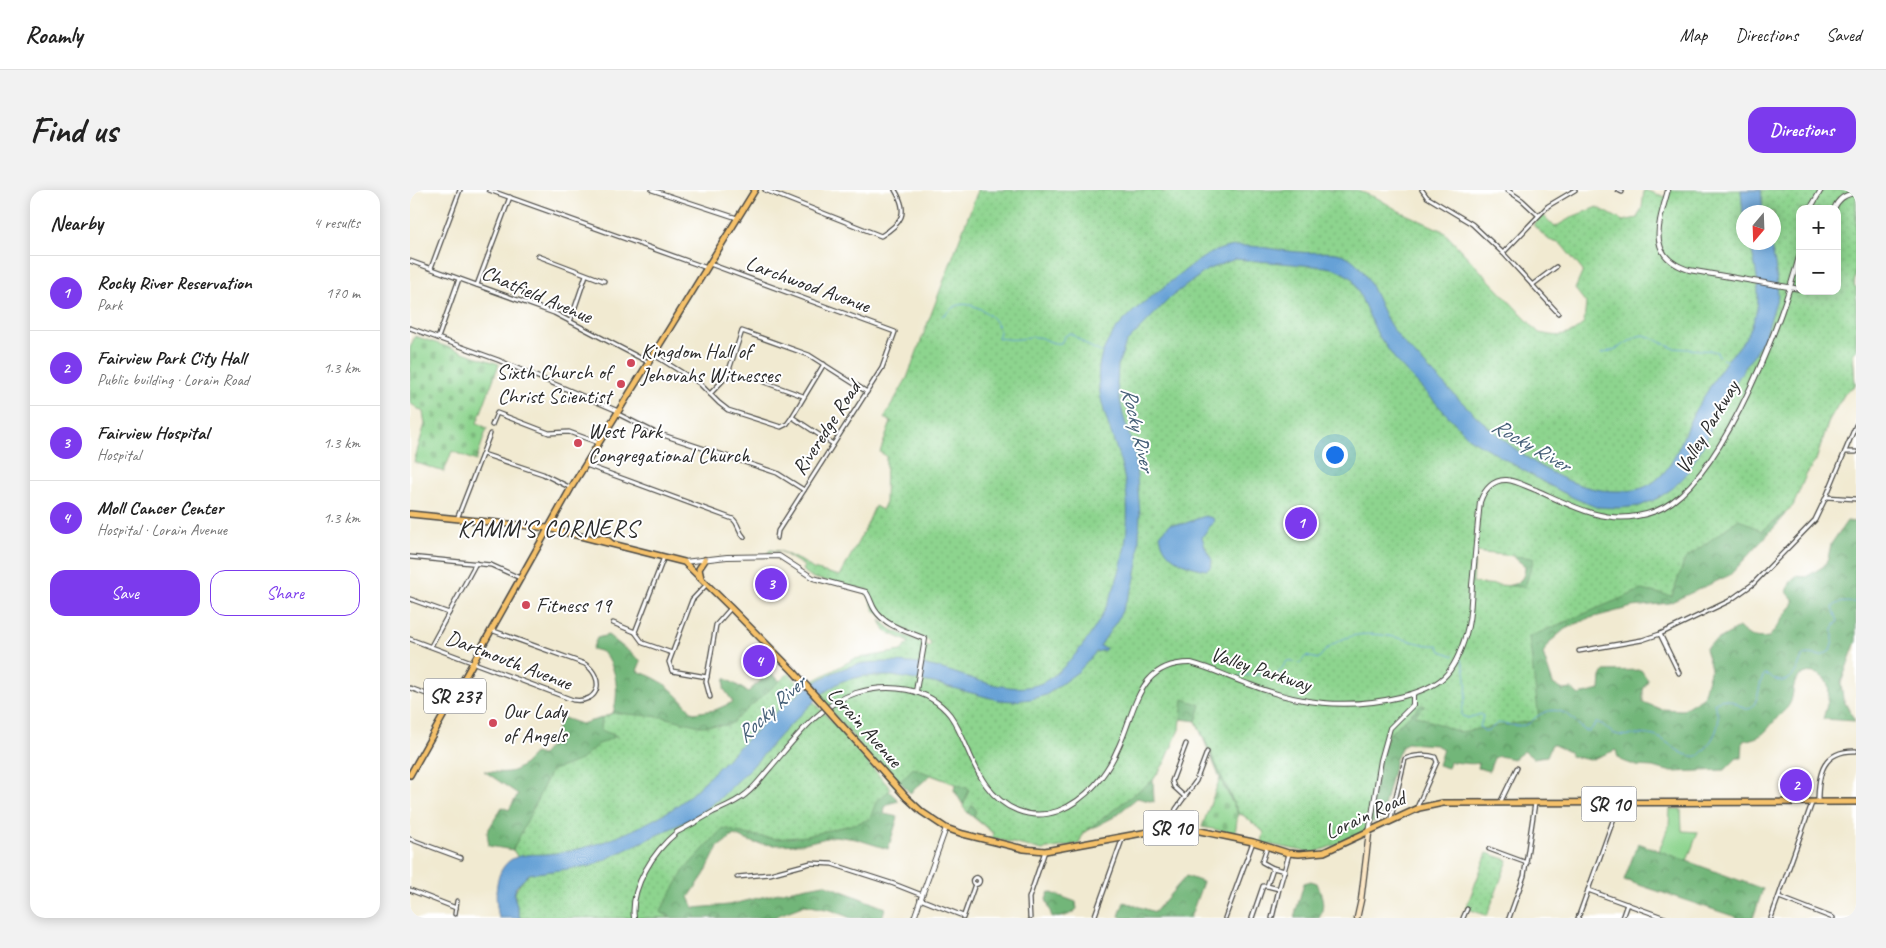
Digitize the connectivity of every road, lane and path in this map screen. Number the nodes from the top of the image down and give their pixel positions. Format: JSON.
{"nodes":[{"id":1,"x":460,"y":190,"type":"edge"},
{"id":2,"x":489,"y":190,"type":"edge"},
{"id":3,"x":652,"y":190,"type":"edge"},
{"id":4,"x":754,"y":190,"type":"edge"},
{"id":5,"x":765,"y":190,"type":"edge"},
{"id":6,"x":895,"y":190,"type":"edge"},
{"id":7,"x":1422,"y":190,"type":"edge"},
{"id":8,"x":1507,"y":190,"type":"edge"},
{"id":9,"x":1575,"y":190,"type":"edge"},
{"id":10,"x":1668,"y":190,"type":"edge"},
{"id":11,"x":1820,"y":190,"type":"edge"},
{"id":12,"x":497,"y":191,"type":"edge"},
{"id":13,"x":1567,"y":192,"type":"edge"},
{"id":14,"x":1856,"y":193,"type":"edge"},
{"id":15,"x":510,"y":197,"type":"junction"},
{"id":16,"x":1812,"y":205,"type":"edge"},
{"id":17,"x":1836,"y":205,"type":"edge"},
{"id":18,"x":1538,"y":215,"type":"junction"},
{"id":19,"x":738,"y":218,"type":"junction"},
{"id":20,"x":1503,"y":253,"type":"junction"},
{"id":21,"x":538,"y":256,"type":"dead end"},
{"id":22,"x":410,"y":261,"type":"edge"},
{"id":23,"x":708,"y":266,"type":"junction"},
{"id":24,"x":1556,"y":267,"type":"dead end"},
{"id":25,"x":1796,"y":267,"type":"edge"},
{"id":26,"x":431,"y":268,"type":"junction"},
{"id":27,"x":586,"y":275,"type":"junction"},
{"id":28,"x":459,"y":278,"type":"junction"},
{"id":29,"x":604,"y":281,"type":"dead end"},
{"id":30,"x":477,"y":285,"type":"junction"},
{"id":31,"x":1532,"y":285,"type":"junction"},
{"id":32,"x":1790,"y":288,"type":"junction"},
{"id":33,"x":1796,"y":289,"type":"edge"},
{"id":34,"x":1558,"y":313,"type":"dead end"},
{"id":35,"x":570,"y":322,"type":"junction"},
{"id":36,"x":410,"y":328,"type":"edge"},
{"id":37,"x":895,"y":332,"type":"joint"},
{"id":38,"x":438,"y":338,"type":"junction"},
{"id":39,"x":654,"y":355,"type":"junction"},
{"id":40,"x":649,"y":363,"type":"junction"},
{"id":41,"x":824,"y":364,"type":"junction"},
{"id":42,"x":764,"y":382,"type":"dead end"},
{"id":43,"x":867,"y":392,"type":"junction"},
{"id":44,"x":710,"y":394,"type":"junction"},
{"id":45,"x":804,"y":396,"type":"junction"},
{"id":46,"x":618,"y":413,"type":"junction"},
{"id":47,"x":792,"y":417,"type":"junction"},
{"id":48,"x":1856,"y":425,"type":"edge"},
{"id":49,"x":492,"y":426,"type":"dead end"},
{"id":50,"x":490,"y":434,"type":"dead end"},
{"id":51,"x":599,"y":443,"type":"junction"},
{"id":52,"x":833,"y":444,"type":"junction"},
{"id":53,"x":1845,"y":452,"type":"junction"},
{"id":54,"x":1856,"y":452,"type":"edge"},
{"id":55,"x":483,"y":454,"type":"junction"},
{"id":56,"x":586,"y":465,"type":"junction"},
{"id":57,"x":571,"y":488,"type":"junction"},
{"id":58,"x":804,"y":490,"type":"junction"},
{"id":59,"x":1826,"y":497,"type":"junction"},
{"id":60,"x":1856,"y":498,"type":"edge"},
{"id":61,"x":410,"y":514,"type":"edge"},
{"id":62,"x":457,"y":519,"type":"junction"},
{"id":63,"x":548,"y":528,"type":"junction"},
{"id":64,"x":744,"y":537,"type":"dead end"},
{"id":65,"x":777,"y":538,"type":"dead end"},
{"id":66,"x":410,"y":557,"type":"edge"},
{"id":67,"x":664,"y":557,"type":"junction"},
{"id":68,"x":705,"y":560,"type":"junction"},
{"id":69,"x":684,"y":562,"type":"junction"},
{"id":70,"x":476,"y":563,"type":"junction"},
{"id":71,"x":520,"y":578,"type":"junction"},
{"id":72,"x":701,"y":578,"type":"junction"},
{"id":73,"x":707,"y":584,"type":"junction"},
{"id":74,"x":410,"y":599,"type":"edge"},
{"id":75,"x":731,"y":608,"type":"junction"},
{"id":76,"x":448,"y":613,"type":"junction"},
{"id":77,"x":613,"y":623,"type":"dead end"},
{"id":78,"x":490,"y":630,"type":"junction"},
{"id":79,"x":635,"y":632,"type":"junction"},
{"id":80,"x":1660,"y":634,"type":"junction"},
{"id":81,"x":410,"y":639,"type":"edge"},
{"id":82,"x":431,"y":646,"type":"junction"},
{"id":83,"x":1579,"y":651,"type":"dead end"},
{"id":84,"x":672,"y":653,"type":"junction"},
{"id":85,"x":473,"y":663,"type":"junction"},
{"id":86,"x":1679,"y":674,"type":"dead end"},
{"id":87,"x":707,"y":677,"type":"junction"},
{"id":88,"x":410,"y":688,"type":"edge"},
{"id":89,"x":916,"y":691,"type":"junction"},
{"id":90,"x":1412,"y":694,"type":"junction"},
{"id":91,"x":710,"y":697,"type":"dead end"},
{"id":92,"x":451,"y":703,"type":"junction"},
{"id":93,"x":1186,"y":744,"type":"dead end"},
{"id":94,"x":1856,"y":751,"type":"edge"},
{"id":95,"x":1206,"y":752,"type":"dead end"},
{"id":96,"x":1517,"y":768,"type":"dead end"},
{"id":97,"x":410,"y":774,"type":"edge"},
{"id":98,"x":906,"y":797,"type":"joint"},
{"id":99,"x":1185,"y":797,"type":"junction"},
{"id":100,"x":1815,"y":802,"type":"junction"},
{"id":101,"x":1856,"y":802,"type":"edge"},
{"id":102,"x":1500,"y":803,"type":"junction"},
{"id":103,"x":1535,"y":803,"type":"junction"},
{"id":104,"x":1619,"y":804,"type":"junction"},
{"id":105,"x":1419,"y":808,"type":"junction"},
{"id":106,"x":1390,"y":822,"type":"junction"},
{"id":107,"x":946,"y":828,"type":"junction"},
{"id":108,"x":1170,"y":828,"type":"junction"},
{"id":109,"x":1369,"y":833,"type":"junction"},
{"id":110,"x":1124,"y":837,"type":"junction"},
{"id":111,"x":410,"y":839,"type":"edge"},
{"id":112,"x":1253,"y":842,"type":"junction"},
{"id":113,"x":1267,"y":846,"type":"junction"},
{"id":114,"x":1488,"y":849,"type":"dead end"},
{"id":115,"x":1045,"y":851,"type":"junction"},
{"id":116,"x":1290,"y":853,"type":"junction"},
{"id":117,"x":461,"y":858,"type":"dead end"},
{"id":118,"x":1527,"y":863,"type":"junction"},
{"id":119,"x":1274,"y":868,"type":"junction"},
{"id":120,"x":1284,"y":871,"type":"junction"},
{"id":121,"x":737,"y":877,"type":"dead end"},
{"id":122,"x":975,"y":884,"type":"dead end"},
{"id":123,"x":1267,"y":886,"type":"junction"},
{"id":124,"x":1280,"y":889,"type":"junction"},
{"id":125,"x":410,"y":890,"type":"edge"},
{"id":126,"x":1588,"y":890,"type":"junction"},
{"id":127,"x":921,"y":897,"type":"junction"},
{"id":128,"x":1779,"y":897,"type":"junction"},
{"id":129,"x":457,"y":900,"type":"dead end"},
{"id":130,"x":1628,"y":904,"type":"junction"},
{"id":131,"x":456,"y":908,"type":"junction"},
{"id":132,"x":1467,"y":909,"type":"dead end"},
{"id":133,"x":454,"y":914,"type":"dead end"},
{"id":134,"x":963,"y":917,"type":"edge"},
{"id":135,"x":634,"y":918,"type":"edge"},
{"id":136,"x":914,"y":918,"type":"edge"},
{"id":137,"x":1030,"y":918,"type":"edge"},
{"id":138,"x":1094,"y":918,"type":"edge"},
{"id":139,"x":1225,"y":918,"type":"edge"},
{"id":140,"x":1252,"y":918,"type":"edge"},
{"id":141,"x":1272,"y":918,"type":"edge"},
{"id":142,"x":1357,"y":918,"type":"edge"},
{"id":143,"x":1463,"y":918,"type":"edge"},
{"id":144,"x":1509,"y":918,"type":"edge"},
{"id":145,"x":1578,"y":918,"type":"edge"},
{"id":146,"x":1622,"y":918,"type":"edge"},
{"id":147,"x":1665,"y":918,"type":"edge"},
{"id":148,"x":1771,"y":918,"type":"edge"},
{"id":149,"x":1834,"y":918,"type":"edge"}],
"edges":[{"from":1,"to":26,"type":"street"},
{"from":2,"to":12,"type":"street","name":"Larchwood Avenue"},
{"from":3,"to":19,"type":"street"},
{"from":4,"to":19,"type":"main road","number":"SR 237"},
{"from":5,"to":6,"type":"street"},
{"from":7,"to":20,"type":"street"},
{"from":8,"to":18,"type":"street"},
{"from":9,"to":13,"type":"street"},
{"from":10,"to":32,"type":"street"},
{"from":11,"to":16,"type":"street"},
{"from":12,"to":15,"type":"street","name":"Larchwood Avenue"},
{"from":13,"to":18,"type":"street"},
{"from":14,"to":17,"type":"street"},
{"from":15,"to":23,"type":"street","name":"Larchwood Avenue"},
{"from":15,"to":30,"type":"street"},
{"from":18,"to":20,"type":"street"},
{"from":19,"to":23,"type":"main road","number":"SR 237"},
{"from":20,"to":31,"type":"street"},
{"from":21,"to":27,"type":"street"},
{"from":22,"to":26,"type":"street","name":"Chatfield Avenue"},
{"from":23,"to":37,"type":"street","name":"Larchwood Avenue"},
{"from":23,"to":39,"type":"main road","number":"SR 237"},
{"from":24,"to":31,"type":"street"},
{"from":25,"to":32,"type":"street","name":"Valley Parkway"},
{"from":26,"to":28,"type":"street","name":"Chatfield Avenue"},
{"from":27,"to":29,"type":"street"},
{"from":27,"to":35,"type":"street"},
{"from":28,"to":30,"type":"street","name":"Chatfield Avenue"},
{"from":28,"to":38,"type":"street"},
{"from":30,"to":35,"type":"street","name":"Chatfield Avenue"},
{"from":31,"to":34,"type":"street"},
{"from":32,"to":33,"type":"street"},
{"from":32,"to":90,"type":"street","name":"Valley Parkway"},
{"from":35,"to":40,"type":"street","name":"Chatfield Avenue"},
{"from":36,"to":38,"type":"street"},
{"from":37,"to":43,"type":"street","name":"Riveredge Road"},
{"from":38,"to":46,"type":"street"},
{"from":39,"to":40,"type":"main road","number":"SR 237"},
{"from":39,"to":44,"type":"street"},
{"from":40,"to":46,"type":"main road","number":"SR 237"},
{"from":41,"to":43,"type":"street"},
{"from":41,"to":44,"type":"street"},
{"from":41,"to":45,"type":"street"},
{"from":42,"to":45,"type":"street"},
{"from":43,"to":52,"type":"street","name":"Riveredge Road"},
{"from":44,"to":47,"type":"street"},
{"from":45,"to":47,"type":"street"},
{"from":46,"to":51,"type":"main road","number":"SR 237"},
{"from":46,"to":58,"type":"street"},
{"from":47,"to":52,"type":"street"},
{"from":48,"to":53,"type":"street"},
{"from":49,"to":51,"type":"street"},
{"from":50,"to":55,"type":"street"},
{"from":51,"to":56,"type":"main road","number":"SR 237"},
{"from":52,"to":58,"type":"street","name":"Riveredge Road"},
{"from":53,"to":54,"type":"street"},
{"from":53,"to":59,"type":"street"},
{"from":55,"to":57,"type":"street"},
{"from":55,"to":62,"type":"street"},
{"from":56,"to":57,"type":"main road","number":"SR 237"},
{"from":56,"to":64,"type":"street"},
{"from":57,"to":63,"type":"main road","number":"SR 237"},
{"from":58,"to":65,"type":"street","name":"Riveredge Road"},
{"from":59,"to":60,"type":"street"},
{"from":59,"to":80,"type":"street"},
{"from":61,"to":62,"type":"main road","name":"Lorain Avenue","number":"SR 10"},
{"from":62,"to":63,"type":"main road","name":"Lorain Avenue","number":"SR 10"},
{"from":63,"to":67,"type":"main road","name":"Lorain Avenue","number":"SR 10"},
{"from":63,"to":71,"type":"main road","number":"SR 237"},
{"from":66,"to":70,"type":"street"},
{"from":67,"to":69,"type":"main road","name":"Lorain Avenue","number":"SR 10"},
{"from":67,"to":79,"type":"street"},
{"from":68,"to":69,"type":"street"},
{"from":68,"to":72,"type":"main road"},
{"from":68,"to":89,"type":"street"},
{"from":69,"to":72,"type":"main road","name":"Lorain Avenue","number":"SR 10"},
{"from":70,"to":71,"type":"street"},
{"from":70,"to":76,"type":"street"},
{"from":71,"to":78,"type":"main road","number":"SR 237"},
{"from":72,"to":73,"type":"main road","name":"Lorain Avenue","number":"SR 10"},
{"from":73,"to":75,"type":"main road","name":"Lorain Avenue","number":"SR 10"},
{"from":73,"to":84,"type":"street"},
{"from":74,"to":76,"type":"street"},
{"from":75,"to":87,"type":"street"},
{"from":75,"to":98,"type":"main road","name":"Lorain Avenue","number":"SR 10","bridge":true},
{"from":76,"to":82,"type":"street"},
{"from":77,"to":79,"type":"street"},
{"from":78,"to":85,"type":"main road","number":"SR 237"},
{"from":78,"to":85,"type":"street","name":"Dartmouth Avenue"},
{"from":79,"to":84,"type":"street"},
{"from":80,"to":83,"type":"street"},
{"from":80,"to":86,"type":"street"},
{"from":81,"to":82,"type":"street","name":"Dartmouth Avenue"},
{"from":82,"to":85,"type":"street","name":"Dartmouth Avenue"},
{"from":84,"to":87,"type":"street"},
{"from":85,"to":92,"type":"main road","number":"SR 237"},
{"from":87,"to":91,"type":"street"},
{"from":88,"to":92,"type":"street"},
{"from":89,"to":90,"type":"street","name":"Valley Parkway"},
{"from":89,"to":135,"type":"street","name":"Valley Parkway"},
{"from":90,"to":109,"type":"street"},
{"from":92,"to":97,"type":"main road","number":"SR 237"},
{"from":93,"to":99,"type":"street"},
{"from":94,"to":100,"type":"street"},
{"from":95,"to":99,"type":"street"},
{"from":96,"to":102,"type":"street"},
{"from":98,"to":107,"type":"main road","name":"Lorain Road","number":"SR 10"},
{"from":99,"to":108,"type":"street"},
{"from":100,"to":101,"type":"main road","name":"Lorain Road","number":"SR 10"},
{"from":100,"to":104,"type":"main road","name":"Lorain Road","number":"SR 10"},
{"from":100,"to":128,"type":"street"},
{"from":102,"to":103,"type":"main road","name":"Lorain Road","number":"SR 10"},
{"from":102,"to":105,"type":"main road","name":"Lorain Road","number":"SR 10"},
{"from":103,"to":104,"type":"main road","name":"Lorain Road","number":"SR 10"},
{"from":103,"to":118,"type":"street"},
{"from":104,"to":126,"type":"street"},
{"from":105,"to":106,"type":"main road","name":"Lorain Road","number":"SR 10"},
{"from":105,"to":106,"type":"street"},
{"from":106,"to":109,"type":"main road","name":"Lorain Road","number":"SR 10"},
{"from":107,"to":115,"type":"main road","name":"Lorain Road","number":"SR 10"},
{"from":107,"to":127,"type":"street"},
{"from":108,"to":110,"type":"main road","name":"Lorain Road","number":"SR 10"},
{"from":108,"to":112,"type":"main road","name":"Lorain Road","number":"SR 10"},
{"from":109,"to":116,"type":"main road","name":"Lorain Road","number":"SR 10"},
{"from":109,"to":142,"type":"main road"},
{"from":110,"to":115,"type":"main road","name":"Lorain Road","number":"SR 10"},
{"from":110,"to":138,"type":"street"},
{"from":111,"to":117,"type":"street"},
{"from":112,"to":113,"type":"main road","name":"Lorain Road","number":"SR 10"},
{"from":112,"to":139,"type":"street"},
{"from":113,"to":116,"type":"main road","name":"Lorain Road","number":"SR 10"},
{"from":113,"to":119,"type":"street"},
{"from":114,"to":118,"type":"street"},
{"from":115,"to":137,"type":"street"},
{"from":116,"to":120,"type":"street"},
{"from":118,"to":144,"type":"street"},
{"from":119,"to":120,"type":"street"},
{"from":119,"to":123,"type":"street"},
{"from":120,"to":124,"type":"street"},
{"from":121,"to":127,"type":"street"},
{"from":122,"to":134,"type":"street"},
{"from":123,"to":124,"type":"street"},
{"from":123,"to":140,"type":"street"},
{"from":124,"to":141,"type":"street"},
{"from":125,"to":131,"type":"street"},
{"from":126,"to":130,"type":"street"},
{"from":126,"to":145,"type":"street"},
{"from":127,"to":134,"type":"street"},
{"from":127,"to":136,"type":"street"},
{"from":128,"to":148,"type":"street"},
{"from":128,"to":149,"type":"street"},
{"from":129,"to":131,"type":"street"},
{"from":130,"to":146,"type":"street"},
{"from":130,"to":147,"type":"street"},
{"from":131,"to":133,"type":"street"},
{"from":132,"to":143,"type":"street"}]}
